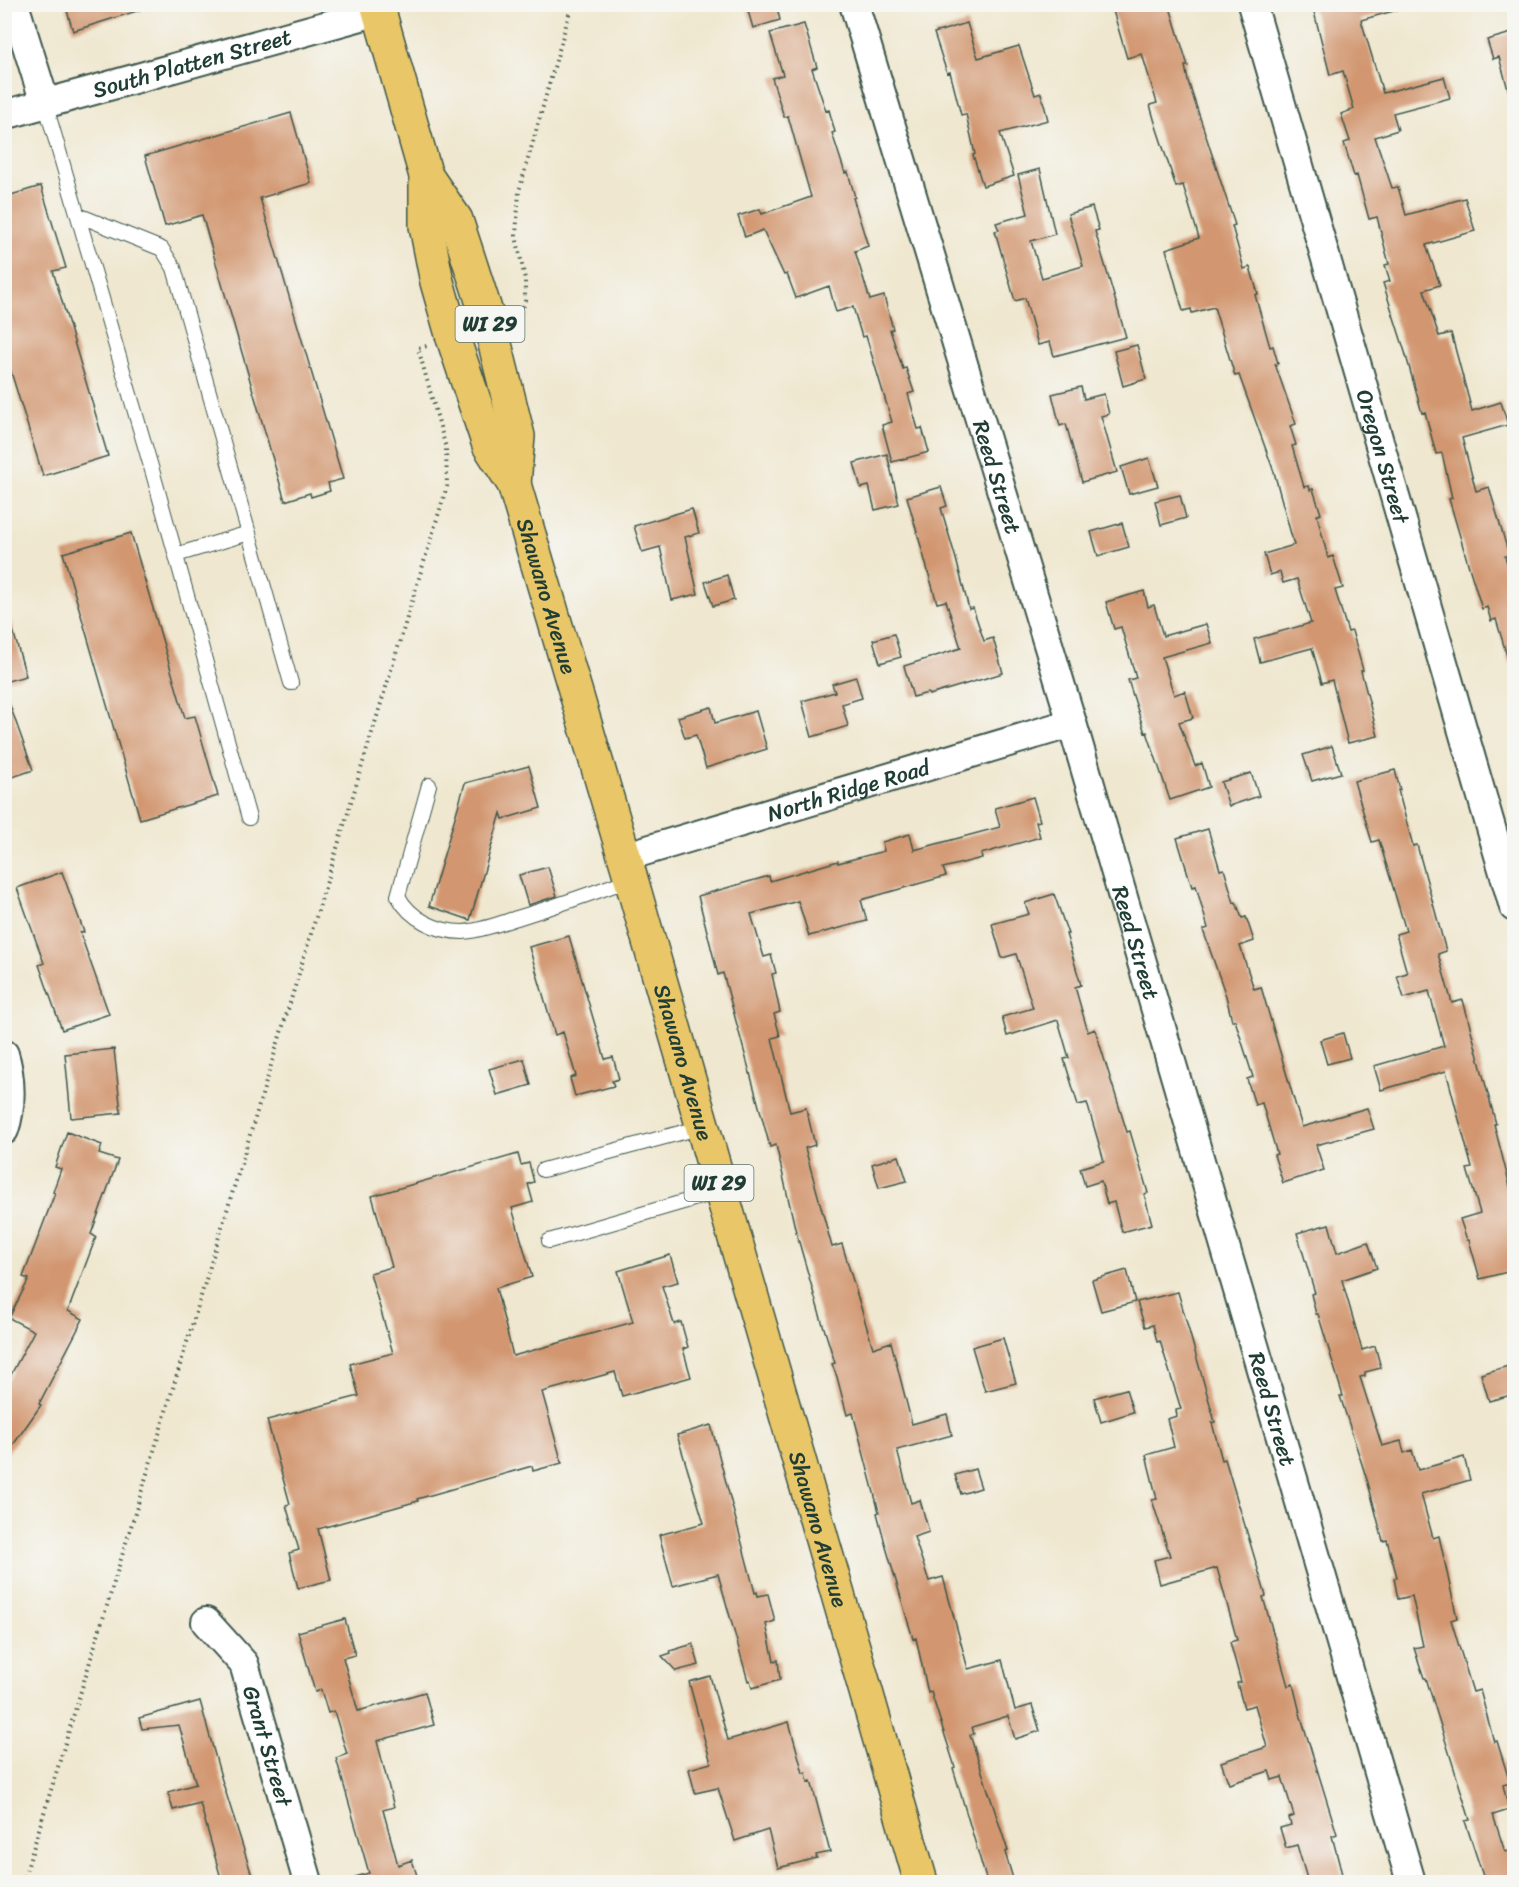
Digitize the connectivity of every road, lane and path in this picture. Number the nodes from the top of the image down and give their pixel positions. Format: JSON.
{"nodes":[{"id":1,"x":14,"y":4,"type":"edge"},
{"id":2,"x":572,"y":4,"type":"edge"},
{"id":3,"x":854,"y":4,"type":"edge"},
{"id":4,"x":1252,"y":4,"type":"edge"},
{"id":5,"x":378,"y":8,"type":"edge"},
{"id":6,"x":45,"y":103,"type":"junction"},
{"id":7,"x":4,"y":115,"type":"edge"},
{"id":8,"x":519,"y":191,"type":"dead end"},
{"id":9,"x":78,"y":215,"type":"junction"},
{"id":10,"x":447,"y":486,"type":"dead end"},
{"id":11,"x":249,"y":533,"type":"junction"},
{"id":12,"x":176,"y":555,"type":"junction"},
{"id":13,"x":291,"y":682,"type":"dead end"},
{"id":14,"x":1072,"y":723,"type":"junction"},
{"id":15,"x":429,"y":784,"type":"dead end"},
{"id":16,"x":249,"y":818,"type":"dead end"},
{"id":17,"x":628,"y":868,"type":"junction"},
{"id":18,"x":1515,"y":907,"type":"edge"},
{"id":19,"x":4,"y":1054,"type":"edge"},
{"id":20,"x":702,"y":1127,"type":"junction"},
{"id":21,"x":4,"y":1130,"type":"edge"},
{"id":22,"x":543,"y":1170,"type":"dead end"},
{"id":23,"x":721,"y":1191,"type":"junction"},
{"id":24,"x":549,"y":1241,"type":"dead end"},
{"id":25,"x":206,"y":1622,"type":"dead end"},
{"id":26,"x":23,"y":1882,"type":"edge"},
{"id":27,"x":308,"y":1882,"type":"edge"},
{"id":28,"x":921,"y":1882,"type":"edge"},
{"id":29,"x":1411,"y":1882,"type":"edge"}],
"edges":[{"from":1,"to":6,"type":"street"},
{"from":2,"to":8,"type":"path"},
{"from":3,"to":14,"type":"street","name":"Reed Street"},
{"from":4,"to":18,"type":"street","name":"Oregon Street"},
{"from":5,"to":6,"type":"street","name":"South Platten Street"},
{"from":5,"to":17,"type":"main road","name":"Shawano Avenue","number":"WI 29"},
{"from":6,"to":7,"type":"street","name":"South Platten Street"},
{"from":6,"to":9,"type":"lane"},
{"from":9,"to":11,"type":"lane"},
{"from":9,"to":12,"type":"lane"},
{"from":10,"to":26,"type":"path"},
{"from":11,"to":12,"type":"lane"},
{"from":11,"to":13,"type":"lane"},
{"from":12,"to":16,"type":"lane"},
{"from":14,"to":17,"type":"street","name":"North Ridge Road"},
{"from":14,"to":29,"type":"street","name":"Reed Street"},
{"from":15,"to":17,"type":"lane"},
{"from":17,"to":20,"type":"main road","name":"Shawano Avenue","number":"WI 29"},
{"from":19,"to":21,"type":"street"},
{"from":20,"to":22,"type":"lane"},
{"from":20,"to":23,"type":"main road","name":"Shawano Avenue","number":"WI 29"},
{"from":23,"to":24,"type":"lane"},
{"from":23,"to":28,"type":"main road","name":"Shawano Avenue","number":"WI 29"},
{"from":25,"to":27,"type":"street","name":"Grant Street"}]}
